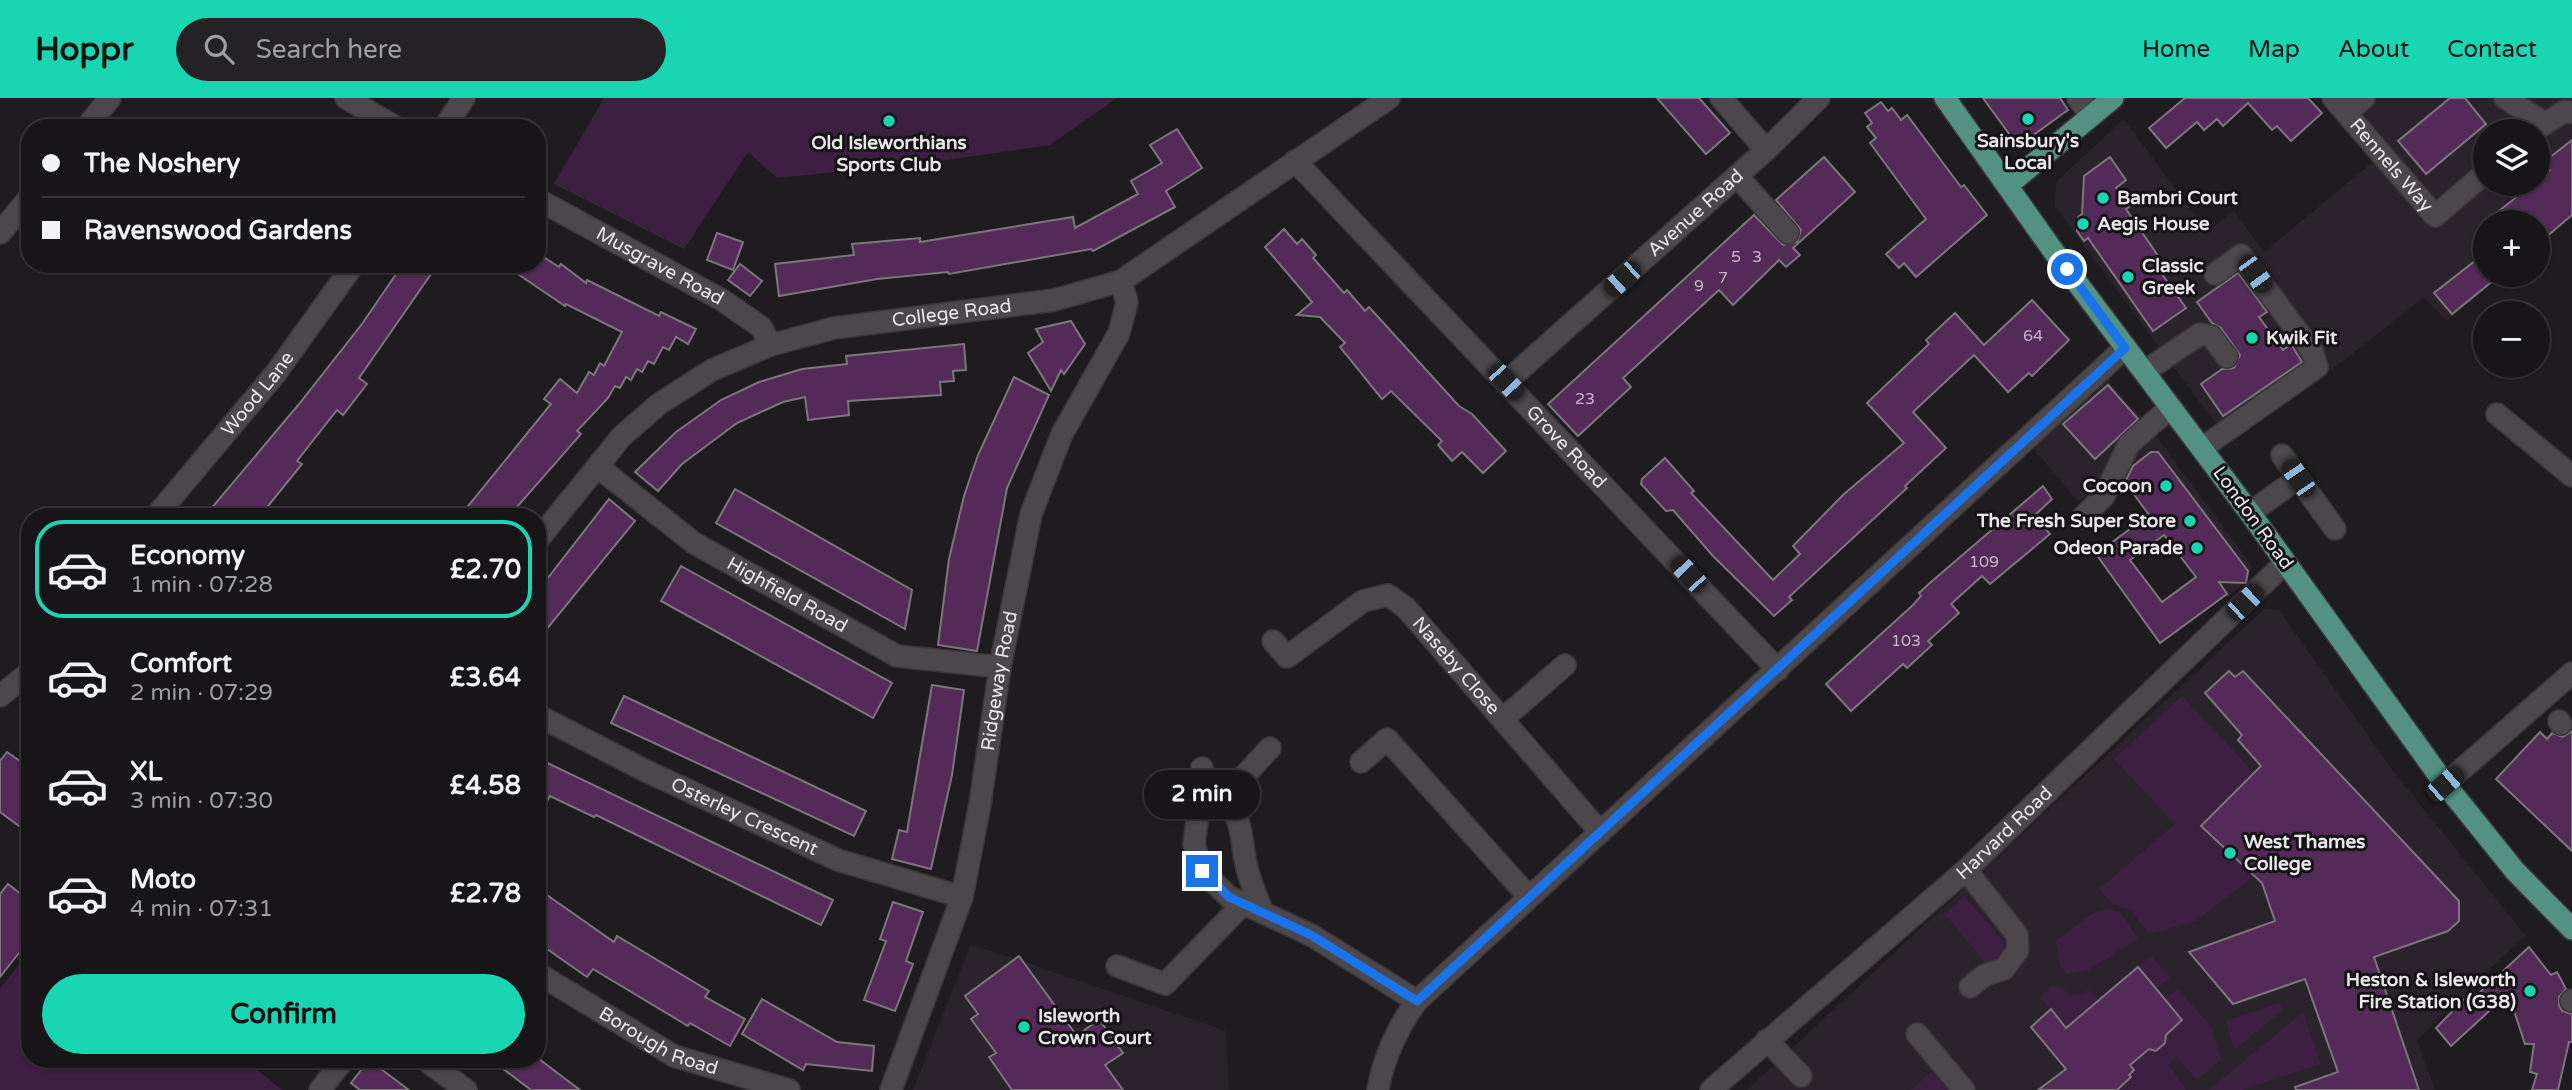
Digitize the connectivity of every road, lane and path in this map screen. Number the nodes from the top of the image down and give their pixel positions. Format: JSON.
{"nodes":[{"id":1,"x":110,"y":98,"type":"edge"},
{"id":2,"x":346,"y":98,"type":"edge"},
{"id":3,"x":464,"y":98,"type":"edge"},
{"id":4,"x":1389,"y":98,"type":"edge"},
{"id":5,"x":1721,"y":98,"type":"edge"},
{"id":6,"x":1819,"y":98,"type":"edge"},
{"id":7,"x":1945,"y":98,"type":"edge"},
{"id":8,"x":2078,"y":98,"type":"edge"},
{"id":9,"x":2113,"y":98,"type":"edge"},
{"id":10,"x":2364,"y":98,"type":"edge"},
{"id":11,"x":2505,"y":98,"type":"edge"},
{"id":12,"x":2340,"y":106,"type":"edge"},
{"id":13,"x":2572,"y":113,"type":"edge"},
{"id":14,"x":2091,"y":116,"type":"junction"},
{"id":15,"x":93,"y":119,"type":"edge"},
{"id":16,"x":382,"y":119,"type":"edge"},
{"id":17,"x":450,"y":119,"type":"edge"},
{"id":18,"x":2529,"y":119,"type":"edge"},
{"id":19,"x":2550,"y":120,"type":"edge"},
{"id":20,"x":1766,"y":150,"type":"junction"},
{"id":21,"x":1295,"y":161,"type":"junction"},
{"id":22,"x":1737,"y":176,"type":"junction"},
{"id":23,"x":2473,"y":183,"type":"edge"},
{"id":24,"x":2008,"y":185,"type":"junction"},
{"id":25,"x":546,"y":204,"type":"edge"},
{"id":26,"x":21,"y":208,"type":"edge"},
{"id":27,"x":0,"y":233,"type":"edge"},
{"id":28,"x":1788,"y":233,"type":"dead end"},
{"id":29,"x":348,"y":273,"type":"edge"},
{"id":30,"x":2215,"y":274,"type":"dead end"},
{"id":31,"x":1121,"y":281,"type":"junction"},
{"id":32,"x":771,"y":345,"type":"junction"},
{"id":33,"x":2125,"y":348,"type":"junction"},
{"id":34,"x":2227,"y":357,"type":"dead end"},
{"id":35,"x":2144,"y":372,"type":"junction"},
{"id":36,"x":1506,"y":382,"type":"junction"},
{"id":37,"x":2171,"y":407,"type":"junction"},
{"id":38,"x":2497,"y":414,"type":"dead end"},
{"id":39,"x":2202,"y":448,"type":"junction"},
{"id":40,"x":2282,"y":455,"type":"dead end"},
{"id":41,"x":598,"y":467,"type":"junction"},
{"id":42,"x":2572,"y":476,"type":"edge"},
{"id":43,"x":2298,"y":478,"type":"junction"},
{"id":44,"x":163,"y":508,"type":"edge"},
{"id":45,"x":2250,"y":513,"type":"junction"},
{"id":46,"x":2082,"y":517,"type":"dead end"},
{"id":47,"x":546,"y":530,"type":"edge"},
{"id":48,"x":2335,"y":530,"type":"dead end"},
{"id":49,"x":2285,"y":563,"type":"junction"},
{"id":50,"x":1279,"y":655,"type":"dead end"},
{"id":51,"x":1565,"y":665,"type":"dead end"},
{"id":52,"x":1000,"y":667,"type":"junction"},
{"id":53,"x":1778,"y":670,"type":"junction"},
{"id":54,"x":2572,"y":673,"type":"edge"},
{"id":55,"x":21,"y":679,"type":"edge"},
{"id":56,"x":0,"y":696,"type":"edge"},
{"id":57,"x":1503,"y":719,"type":"junction"},
{"id":58,"x":546,"y":720,"type":"edge"},
{"id":59,"x":1270,"y":748,"type":"dead end"},
{"id":60,"x":1361,"y":762,"type":"dead end"},
{"id":61,"x":1202,"y":768,"type":"dead end"},
{"id":62,"x":2445,"y":784,"type":"junction"},
{"id":63,"x":1201,"y":790,"type":"junction"},
{"id":64,"x":1223,"y":799,"type":"junction"},
{"id":65,"x":1600,"y":832,"type":"junction"},
{"id":66,"x":1966,"y":870,"type":"junction"},
{"id":67,"x":962,"y":897,"type":"junction"},
{"id":68,"x":1529,"y":897,"type":"junction"},
{"id":69,"x":1253,"y":907,"type":"junction"},
{"id":70,"x":2572,"y":929,"type":"edge"},
{"id":71,"x":1117,"y":966,"type":"dead end"},
{"id":72,"x":546,"y":978,"type":"edge"},
{"id":73,"x":1970,"y":987,"type":"dead end"},
{"id":74,"x":1417,"y":1001,"type":"junction"},
{"id":75,"x":1917,"y":1034,"type":"dead end"},
{"id":76,"x":1767,"y":1040,"type":"junction"},
{"id":77,"x":337,"y":1068,"type":"edge"},
{"id":78,"x":436,"y":1068,"type":"edge"},
{"id":79,"x":1801,"y":1076,"type":"dead end"},
{"id":80,"x":320,"y":1090,"type":"edge"},
{"id":81,"x":466,"y":1090,"type":"edge"},
{"id":82,"x":789,"y":1090,"type":"edge"},
{"id":83,"x":891,"y":1090,"type":"edge"},
{"id":84,"x":1378,"y":1090,"type":"edge"},
{"id":85,"x":1711,"y":1090,"type":"edge"},
{"id":86,"x":1964,"y":1090,"type":"edge"}],
"edges":[{"from":1,"to":15,"type":"street"},
{"from":2,"to":16,"type":"street"},
{"from":3,"to":17,"type":"street"},
{"from":4,"to":21,"type":"street","name":"College Road"},
{"from":5,"to":20,"type":"street"},
{"from":6,"to":20,"type":"street","name":"Avenue Road"},
{"from":7,"to":24,"type":"main road","name":"London Road"},
{"from":8,"to":14,"type":"street"},
{"from":9,"to":14,"type":"main road"},
{"from":10,"to":12,"type":"street"},
{"from":11,"to":18,"type":"street"},
{"from":12,"to":23,"type":"street","name":"Rennels Way"},
{"from":13,"to":19,"type":"street"},
{"from":14,"to":24,"type":"main road"},
{"from":20,"to":22,"type":"street","name":"Avenue Road"},
{"from":21,"to":31,"type":"street","name":"College Road"},
{"from":21,"to":36,"type":"street","name":"Grove Road"},
{"from":22,"to":28,"type":"street"},
{"from":22,"to":36,"type":"street","name":"Avenue Road"},
{"from":24,"to":33,"type":"main road","name":"London Road"},
{"from":25,"to":32,"type":"street","name":"Musgrave Road"},
{"from":26,"to":27,"type":"street"},
{"from":29,"to":44,"type":"street","name":"Wood Lane"},
{"from":30,"to":39,"type":"street"},
{"from":31,"to":32,"type":"street","name":"College Road"},
{"from":31,"to":52,"type":"street","name":"Ridgeway Road"},
{"from":32,"to":41,"type":"street","name":"College Road"},
{"from":33,"to":35,"type":"main road","name":"London Road"},
{"from":33,"to":53,"type":"street"},
{"from":34,"to":35,"type":"street"},
{"from":35,"to":37,"type":"main road","name":"London Road"},
{"from":36,"to":53,"type":"street","name":"Grove Road"},
{"from":37,"to":39,"type":"main road","name":"London Road"},
{"from":37,"to":46,"type":"street"},
{"from":38,"to":42,"type":"street"},
{"from":39,"to":45,"type":"main road","name":"London Road"},
{"from":40,"to":43,"type":"street"},
{"from":41,"to":47,"type":"street","name":"College Road"},
{"from":41,"to":52,"type":"street","name":"Highfield Road"},
{"from":43,"to":45,"type":"street"},
{"from":43,"to":48,"type":"street"},
{"from":45,"to":49,"type":"main road","name":"London Road"},
{"from":49,"to":62,"type":"main road","name":"London Road"},
{"from":49,"to":66,"type":"street","name":"Harvard Road"},
{"from":50,"to":57,"type":"street","name":"Naseby Close"},
{"from":51,"to":57,"type":"street"},
{"from":52,"to":67,"type":"street","name":"Ridgeway Road"},
{"from":53,"to":65,"type":"street"},
{"from":54,"to":62,"type":"street"},
{"from":55,"to":56,"type":"street"},
{"from":57,"to":65,"type":"street","name":"Naseby Close"},
{"from":58,"to":67,"type":"street","name":"Osterley Crescent"},
{"from":59,"to":64,"type":"street"},
{"from":60,"to":68,"type":"street"},
{"from":61,"to":63,"type":"street"},
{"from":62,"to":70,"type":"main road","name":"London Road"},
{"from":63,"to":64,"type":"street"},
{"from":63,"to":69,"type":"street"},
{"from":64,"to":69,"type":"street"},
{"from":65,"to":68,"type":"street"},
{"from":66,"to":73,"type":"street"},
{"from":66,"to":76,"type":"street","name":"Harvard Road"},
{"from":67,"to":83,"type":"street","name":"Ridgeway Road"},
{"from":68,"to":74,"type":"street"},
{"from":69,"to":71,"type":"street"},
{"from":69,"to":74,"type":"street"},
{"from":72,"to":82,"type":"street","name":"Borough Road"},
{"from":74,"to":84,"type":"street"},
{"from":75,"to":86,"type":"street"},
{"from":76,"to":79,"type":"street"},
{"from":76,"to":85,"type":"street","name":"Harvard Road"},
{"from":77,"to":80,"type":"street"},
{"from":78,"to":81,"type":"street"}]}
